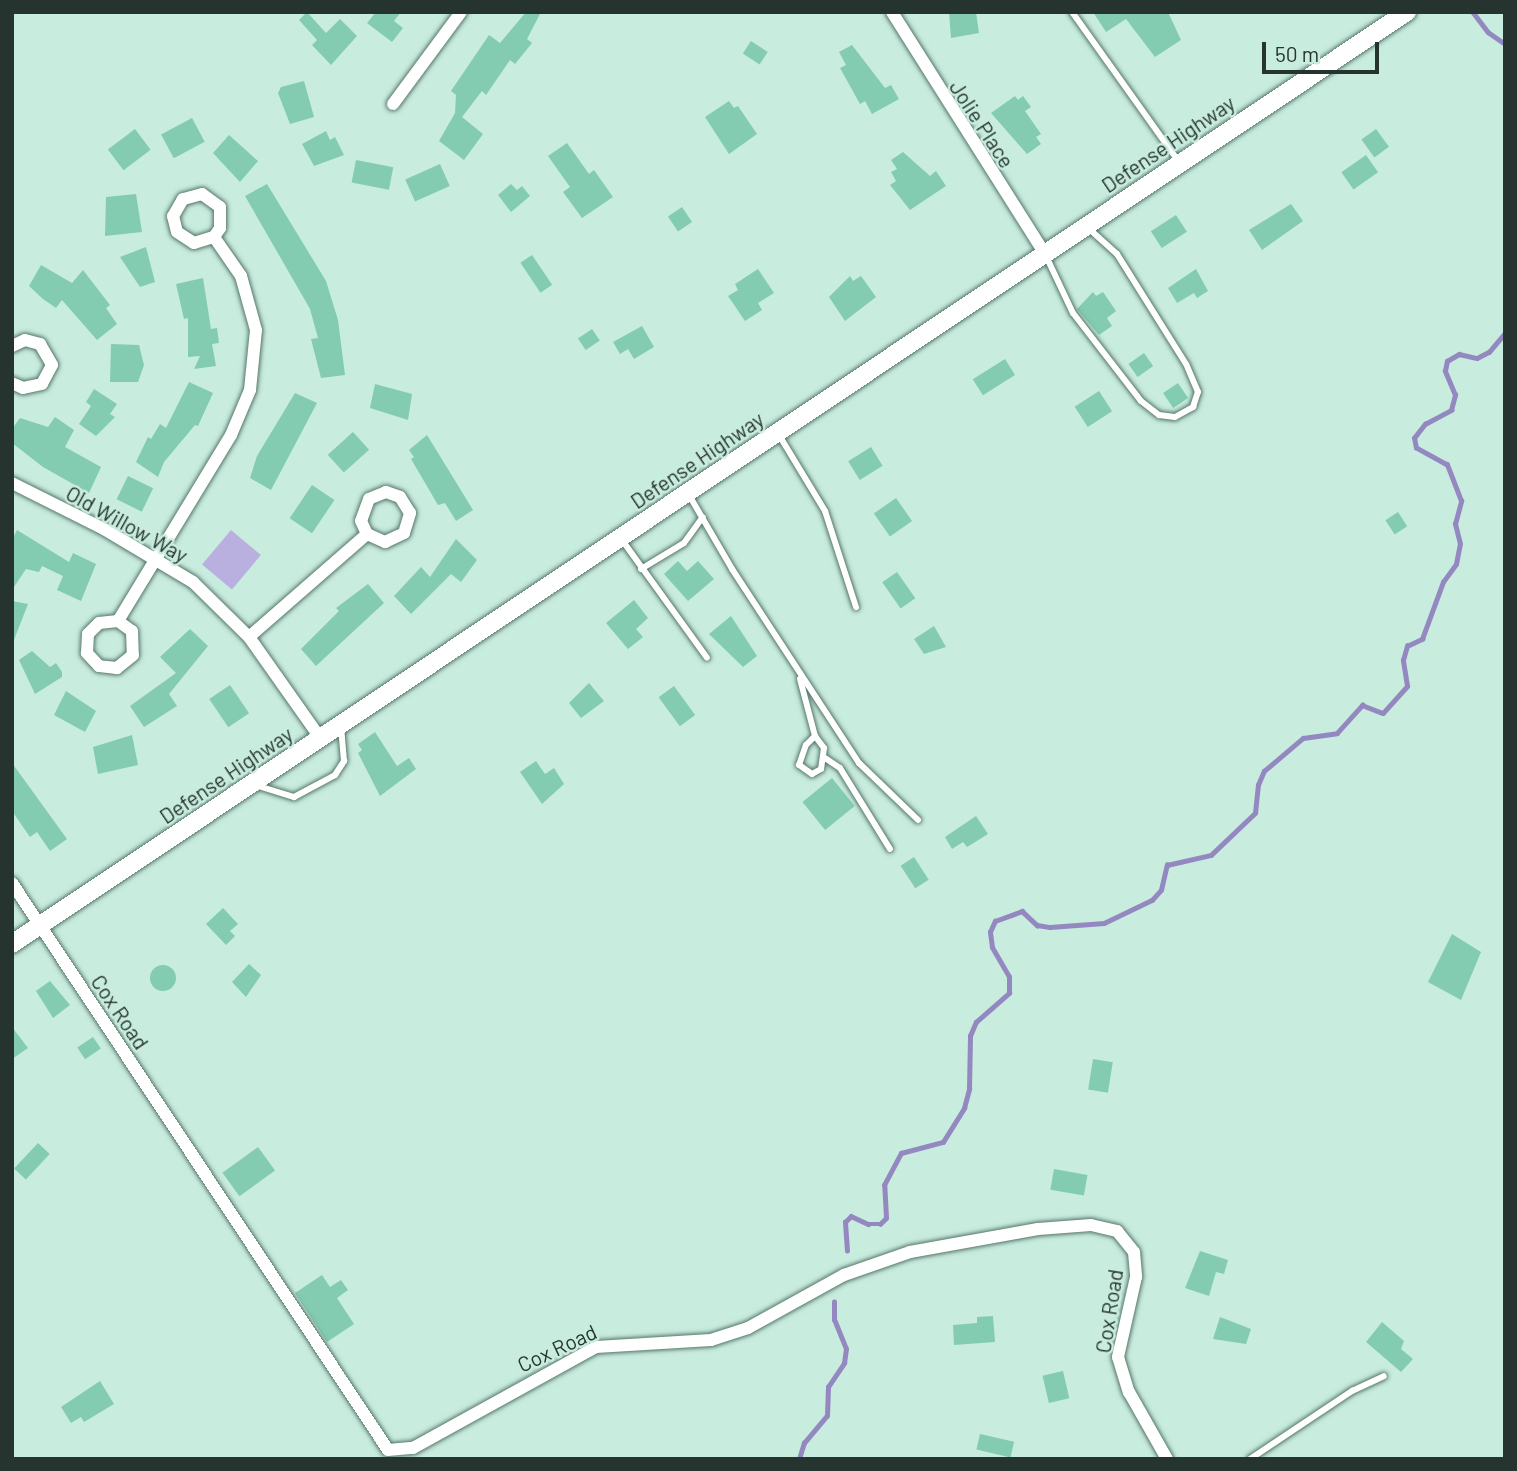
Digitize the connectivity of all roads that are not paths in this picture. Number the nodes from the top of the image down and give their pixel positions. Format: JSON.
{"nodes":[{"id":1,"x":461,"y":12,"type":"edge"},
{"id":2,"x":892,"y":12,"type":"edge"},
{"id":3,"x":1072,"y":12,"type":"edge"},
{"id":4,"x":1407,"y":12,"type":"edge"},
{"id":5,"x":393,"y":104,"type":"dead end"},
{"id":6,"x":1180,"y":163,"type":"junction"},
{"id":7,"x":1087,"y":226,"type":"junction"},
{"id":8,"x":214,"y":237,"type":"junction"},
{"id":9,"x":1045,"y":254,"type":"junction"},
{"id":10,"x":12,"y":346,"type":"edge"},
{"id":11,"x":12,"y":383,"type":"edge"},
{"id":12,"x":778,"y":433,"type":"junction"},
{"id":13,"x":12,"y":483,"type":"edge"},
{"id":14,"x":688,"y":493,"type":"junction"},
{"id":15,"x":703,"y":517,"type":"junction"},
{"id":16,"x":367,"y":534,"type":"junction"},
{"id":17,"x":621,"y":538,"type":"junction"},
{"id":18,"x":155,"y":557,"type":"junction"},
{"id":19,"x":641,"y":569,"type":"junction"},
{"id":20,"x":856,"y":607,"type":"dead end"},
{"id":21,"x":118,"y":621,"type":"junction"},
{"id":22,"x":249,"y":637,"type":"junction"},
{"id":23,"x":707,"y":658,"type":"dead end"},
{"id":24,"x":797,"y":670,"type":"junction"},
{"id":25,"x":341,"y":726,"type":"junction"},
{"id":26,"x":815,"y":736,"type":"junction"},
{"id":27,"x":321,"y":739,"type":"junction"},
{"id":28,"x":825,"y":758,"type":"junction"},
{"id":29,"x":254,"y":784,"type":"junction"},
{"id":30,"x":918,"y":820,"type":"dead end"},
{"id":31,"x":890,"y":849,"type":"dead end"},
{"id":32,"x":12,"y":883,"type":"edge"},
{"id":33,"x":40,"y":926,"type":"junction"},
{"id":34,"x":12,"y":944,"type":"edge"},
{"id":35,"x":1384,"y":1376,"type":"dead end"},
{"id":36,"x":1167,"y":1459,"type":"edge"},
{"id":37,"x":1250,"y":1459,"type":"edge"}],
"edges":[{"from":1,"to":5,"type":"street"},
{"from":2,"to":9,"type":"street","name":"Jolie Place"},
{"from":3,"to":6,"type":"lane"},
{"from":4,"to":6,"type":"main road","name":"Defense Highway"},
{"from":6,"to":7,"type":"main road","name":"Defense Highway"},
{"from":7,"to":9,"type":"main road","name":"Defense Highway"},
{"from":7,"to":9,"type":"lane"},
{"from":8,"to":8,"type":"street"},
{"from":8,"to":18,"type":"street"},
{"from":9,"to":12,"type":"main road","name":"Defense Highway"},
{"from":10,"to":11,"type":"street"},
{"from":12,"to":14,"type":"main road","name":"Defense Highway"},
{"from":12,"to":20,"type":"lane"},
{"from":13,"to":18,"type":"street","name":"Old Willow Way"},
{"from":14,"to":15,"type":"lane"},
{"from":14,"to":17,"type":"main road","name":"Defense Highway"},
{"from":15,"to":19,"type":"lane"},
{"from":15,"to":24,"type":"lane"},
{"from":16,"to":16,"type":"street"},
{"from":16,"to":22,"type":"street"},
{"from":17,"to":19,"type":"lane"},
{"from":17,"to":25,"type":"main road","name":"Defense Highway"},
{"from":18,"to":21,"type":"street"},
{"from":18,"to":22,"type":"street","name":"Old Willow Way"},
{"from":19,"to":23,"type":"lane"},
{"from":21,"to":21,"type":"street"},
{"from":22,"to":27,"type":"street","name":"Old Willow Way"},
{"from":24,"to":26,"type":"lane"},
{"from":24,"to":30,"type":"lane"},
{"from":25,"to":27,"type":"main road","name":"Defense Highway"},
{"from":25,"to":29,"type":"lane"},
{"from":26,"to":28,"type":"lane"},
{"from":26,"to":28,"type":"lane"},
{"from":27,"to":29,"type":"main road","name":"Defense Highway"},
{"from":28,"to":31,"type":"lane"},
{"from":29,"to":33,"type":"main road","name":"Defense Highway"},
{"from":32,"to":33,"type":"street"},
{"from":33,"to":34,"type":"main road","name":"Defense Highway"},
{"from":33,"to":36,"type":"street","name":"Cox Road"},
{"from":35,"to":37,"type":"lane"}]}
